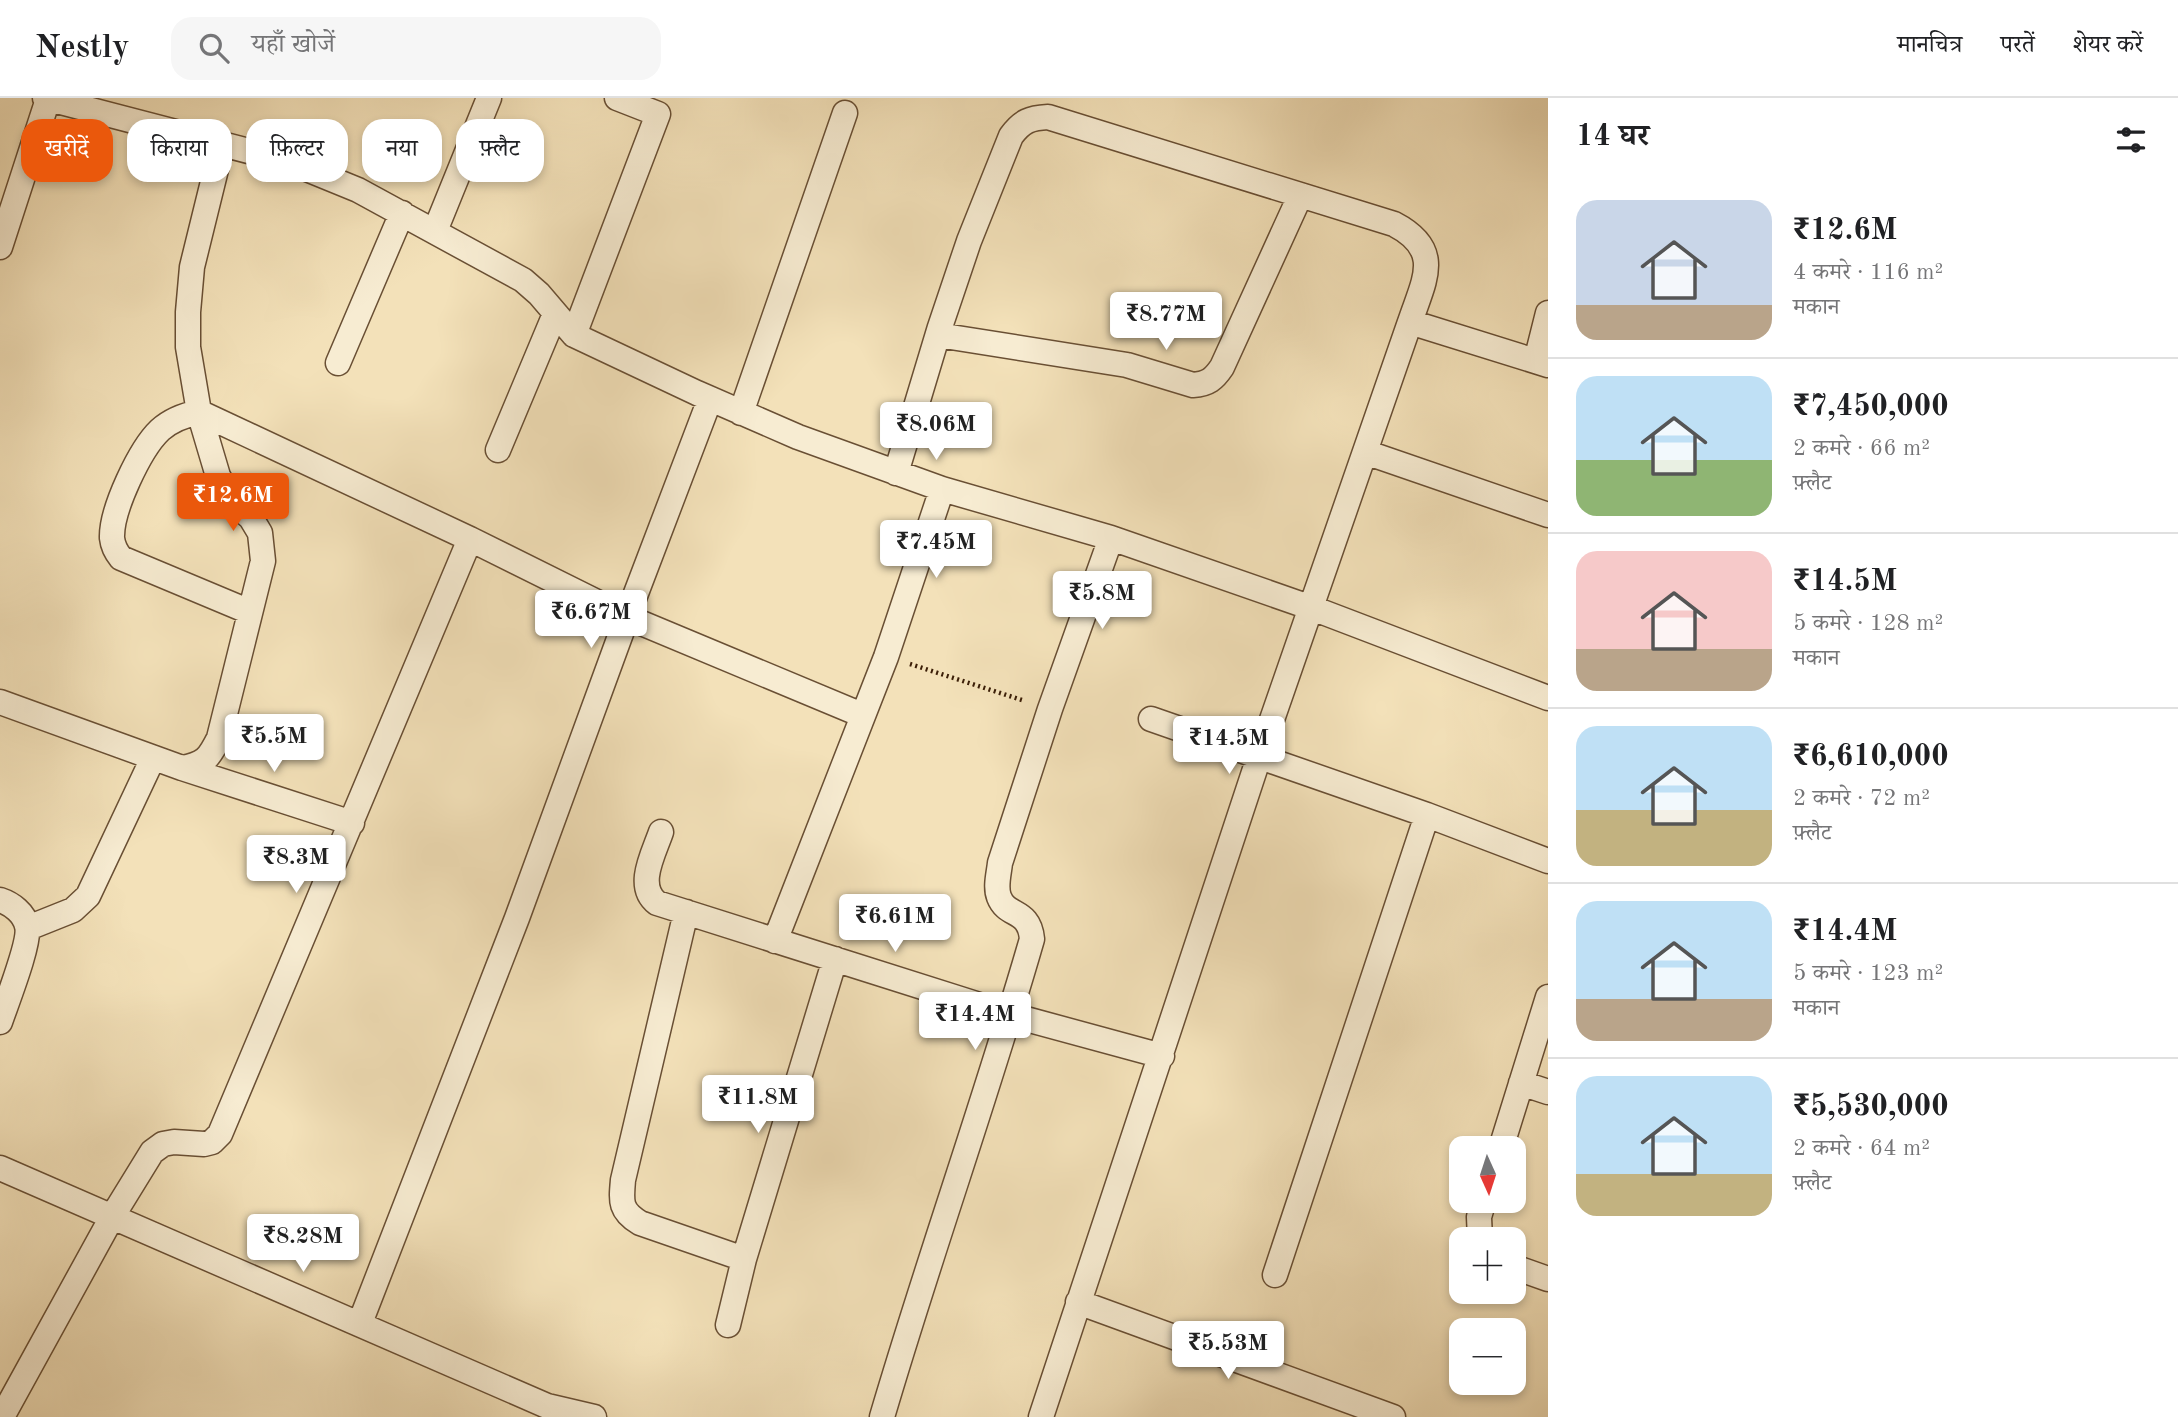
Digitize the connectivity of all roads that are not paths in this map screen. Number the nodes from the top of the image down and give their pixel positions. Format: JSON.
{"nodes":[{"id":1,"x":46,"y":98,"type":"edge"},
{"id":2,"x":489,"y":98,"type":"edge"},
{"id":3,"x":617,"y":98,"type":"edge"},
{"id":4,"x":661,"y":106,"type":"edge"},
{"id":5,"x":845,"y":113,"type":"dead end"},
{"id":6,"x":127,"y":120,"type":"edge"},
{"id":7,"x":232,"y":147,"type":"edge"},
{"id":8,"x":213,"y":182,"type":"edge"},
{"id":9,"x":1300,"y":196,"type":"junction"},
{"id":10,"x":402,"y":213,"type":"junction"},
{"id":11,"x":435,"y":231,"type":"junction"},
{"id":12,"x":0,"y":247,"type":"edge"},
{"id":13,"x":1548,"y":313,"type":"edge"},
{"id":14,"x":555,"y":314,"type":"junction"},
{"id":15,"x":1410,"y":322,"type":"junction"},
{"id":16,"x":574,"y":335,"type":"junction"},
{"id":17,"x":938,"y":335,"type":"junction"},
{"id":18,"x":338,"y":363,"type":"dead end"},
{"id":19,"x":1542,"y":363,"type":"edge"},
{"id":20,"x":710,"y":399,"type":"junction"},
{"id":21,"x":200,"y":412,"type":"junction"},
{"id":22,"x":741,"y":413,"type":"junction"},
{"id":23,"x":498,"y":450,"type":"dead end"},
{"id":24,"x":1365,"y":452,"type":"junction"},
{"id":25,"x":896,"y":473,"type":"junction"},
{"id":26,"x":943,"y":489,"type":"junction"},
{"id":27,"x":1548,"y":515,"type":"edge"},
{"id":28,"x":1111,"y":538,"type":"junction"},
{"id":29,"x":470,"y":539,"type":"junction"},
{"id":30,"x":1312,"y":608,"type":"junction"},
{"id":31,"x":250,"y":612,"type":"junction"},
{"id":32,"x":627,"y":618,"type":"junction"},
{"id":33,"x":1548,"y":698,"type":"edge"},
{"id":34,"x":0,"y":702,"type":"edge"},
{"id":35,"x":862,"y":715,"type":"junction"},
{"id":36,"x":1151,"y":719,"type":"dead end"},
{"id":37,"x":1259,"y":757,"type":"junction"},
{"id":38,"x":153,"y":758,"type":"junction"},
{"id":39,"x":182,"y":768,"type":"junction"},
{"id":40,"x":1427,"y":816,"type":"junction"},
{"id":41,"x":352,"y":823,"type":"junction"},
{"id":42,"x":661,"y":832,"type":"dead end"},
{"id":43,"x":1548,"y":861,"type":"edge"},
{"id":44,"x":0,"y":900,"type":"edge"},
{"id":45,"x":686,"y":912,"type":"junction"},
{"id":46,"x":28,"y":928,"type":"junction"},
{"id":47,"x":775,"y":941,"type":"junction"},
{"id":48,"x":835,"y":959,"type":"junction"},
{"id":49,"x":1548,"y":997,"type":"edge"},
{"id":50,"x":1010,"y":1015,"type":"junction"},
{"id":51,"x":0,"y":1022,"type":"edge"},
{"id":52,"x":1162,"y":1055,"type":"junction"},
{"id":53,"x":1521,"y":1083,"type":"junction"},
{"id":54,"x":1548,"y":1092,"type":"edge"},
{"id":55,"x":1505,"y":1136,"type":"edge"},
{"id":56,"x":0,"y":1168,"type":"edge"},
{"id":57,"x":112,"y":1217,"type":"junction"},
{"id":58,"x":744,"y":1259,"type":"junction"},
{"id":59,"x":1526,"y":1272,"type":"edge"},
{"id":60,"x":1275,"y":1275,"type":"dead end"},
{"id":61,"x":1548,"y":1279,"type":"edge"},
{"id":62,"x":1078,"y":1302,"type":"junction"},
{"id":63,"x":360,"y":1323,"type":"junction"},
{"id":64,"x":728,"y":1325,"type":"dead end"},
{"id":65,"x":2,"y":1417,"type":"edge"},
{"id":66,"x":594,"y":1417,"type":"edge"},
{"id":67,"x":882,"y":1417,"type":"edge"},
{"id":68,"x":1041,"y":1417,"type":"edge"},
{"id":69,"x":1393,"y":1417,"type":"edge"}],
"edges":[{"from":1,"to":6,"type":"street"},
{"from":1,"to":12,"type":"street"},
{"from":2,"to":11,"type":"street"},
{"from":3,"to":4,"type":"street"},
{"from":4,"to":16,"type":"street"},
{"from":5,"to":22,"type":"street"},
{"from":7,"to":10,"type":"street"},
{"from":8,"to":21,"type":"street"},
{"from":9,"to":15,"type":"street"},
{"from":9,"to":17,"type":"street"},
{"from":9,"to":17,"type":"street"},
{"from":10,"to":11,"type":"street"},
{"from":10,"to":18,"type":"street"},
{"from":11,"to":14,"type":"street"},
{"from":13,"to":19,"type":"street"},
{"from":14,"to":16,"type":"street"},
{"from":14,"to":23,"type":"street"},
{"from":15,"to":19,"type":"street"},
{"from":15,"to":24,"type":"street"},
{"from":16,"to":20,"type":"street"},
{"from":17,"to":25,"type":"street"},
{"from":20,"to":22,"type":"street"},
{"from":20,"to":32,"type":"street"},
{"from":21,"to":29,"type":"street"},
{"from":21,"to":31,"type":"street"},
{"from":21,"to":31,"type":"street"},
{"from":22,"to":25,"type":"street"},
{"from":24,"to":27,"type":"street"},
{"from":24,"to":30,"type":"street"},
{"from":25,"to":26,"type":"street"},
{"from":26,"to":28,"type":"street"},
{"from":26,"to":35,"type":"street"},
{"from":28,"to":30,"type":"street"},
{"from":28,"to":50,"type":"street"},
{"from":29,"to":32,"type":"street"},
{"from":29,"to":41,"type":"street"},
{"from":30,"to":33,"type":"street"},
{"from":30,"to":37,"type":"street"},
{"from":31,"to":39,"type":"street"},
{"from":32,"to":35,"type":"street"},
{"from":32,"to":63,"type":"street"},
{"from":34,"to":38,"type":"street"},
{"from":35,"to":47,"type":"street"},
{"from":36,"to":37,"type":"street"},
{"from":37,"to":40,"type":"street"},
{"from":37,"to":52,"type":"street"},
{"from":38,"to":39,"type":"street"},
{"from":38,"to":46,"type":"street"},
{"from":39,"to":41,"type":"street"},
{"from":40,"to":43,"type":"street"},
{"from":40,"to":60,"type":"street"},
{"from":41,"to":57,"type":"street"},
{"from":42,"to":45,"type":"street"},
{"from":44,"to":46,"type":"street"},
{"from":45,"to":47,"type":"street"},
{"from":45,"to":58,"type":"street"},
{"from":46,"to":51,"type":"street"},
{"from":47,"to":48,"type":"street"},
{"from":48,"to":50,"type":"street"},
{"from":48,"to":58,"type":"street"},
{"from":49,"to":53,"type":"street"},
{"from":50,"to":52,"type":"street"},
{"from":50,"to":67,"type":"street"},
{"from":52,"to":62,"type":"street"},
{"from":53,"to":54,"type":"street"},
{"from":53,"to":55,"type":"street"},
{"from":56,"to":57,"type":"street"},
{"from":57,"to":63,"type":"street"},
{"from":57,"to":65,"type":"street"},
{"from":58,"to":64,"type":"street"},
{"from":59,"to":61,"type":"street"},
{"from":62,"to":68,"type":"street"},
{"from":62,"to":69,"type":"street"},
{"from":63,"to":66,"type":"street"}]}
